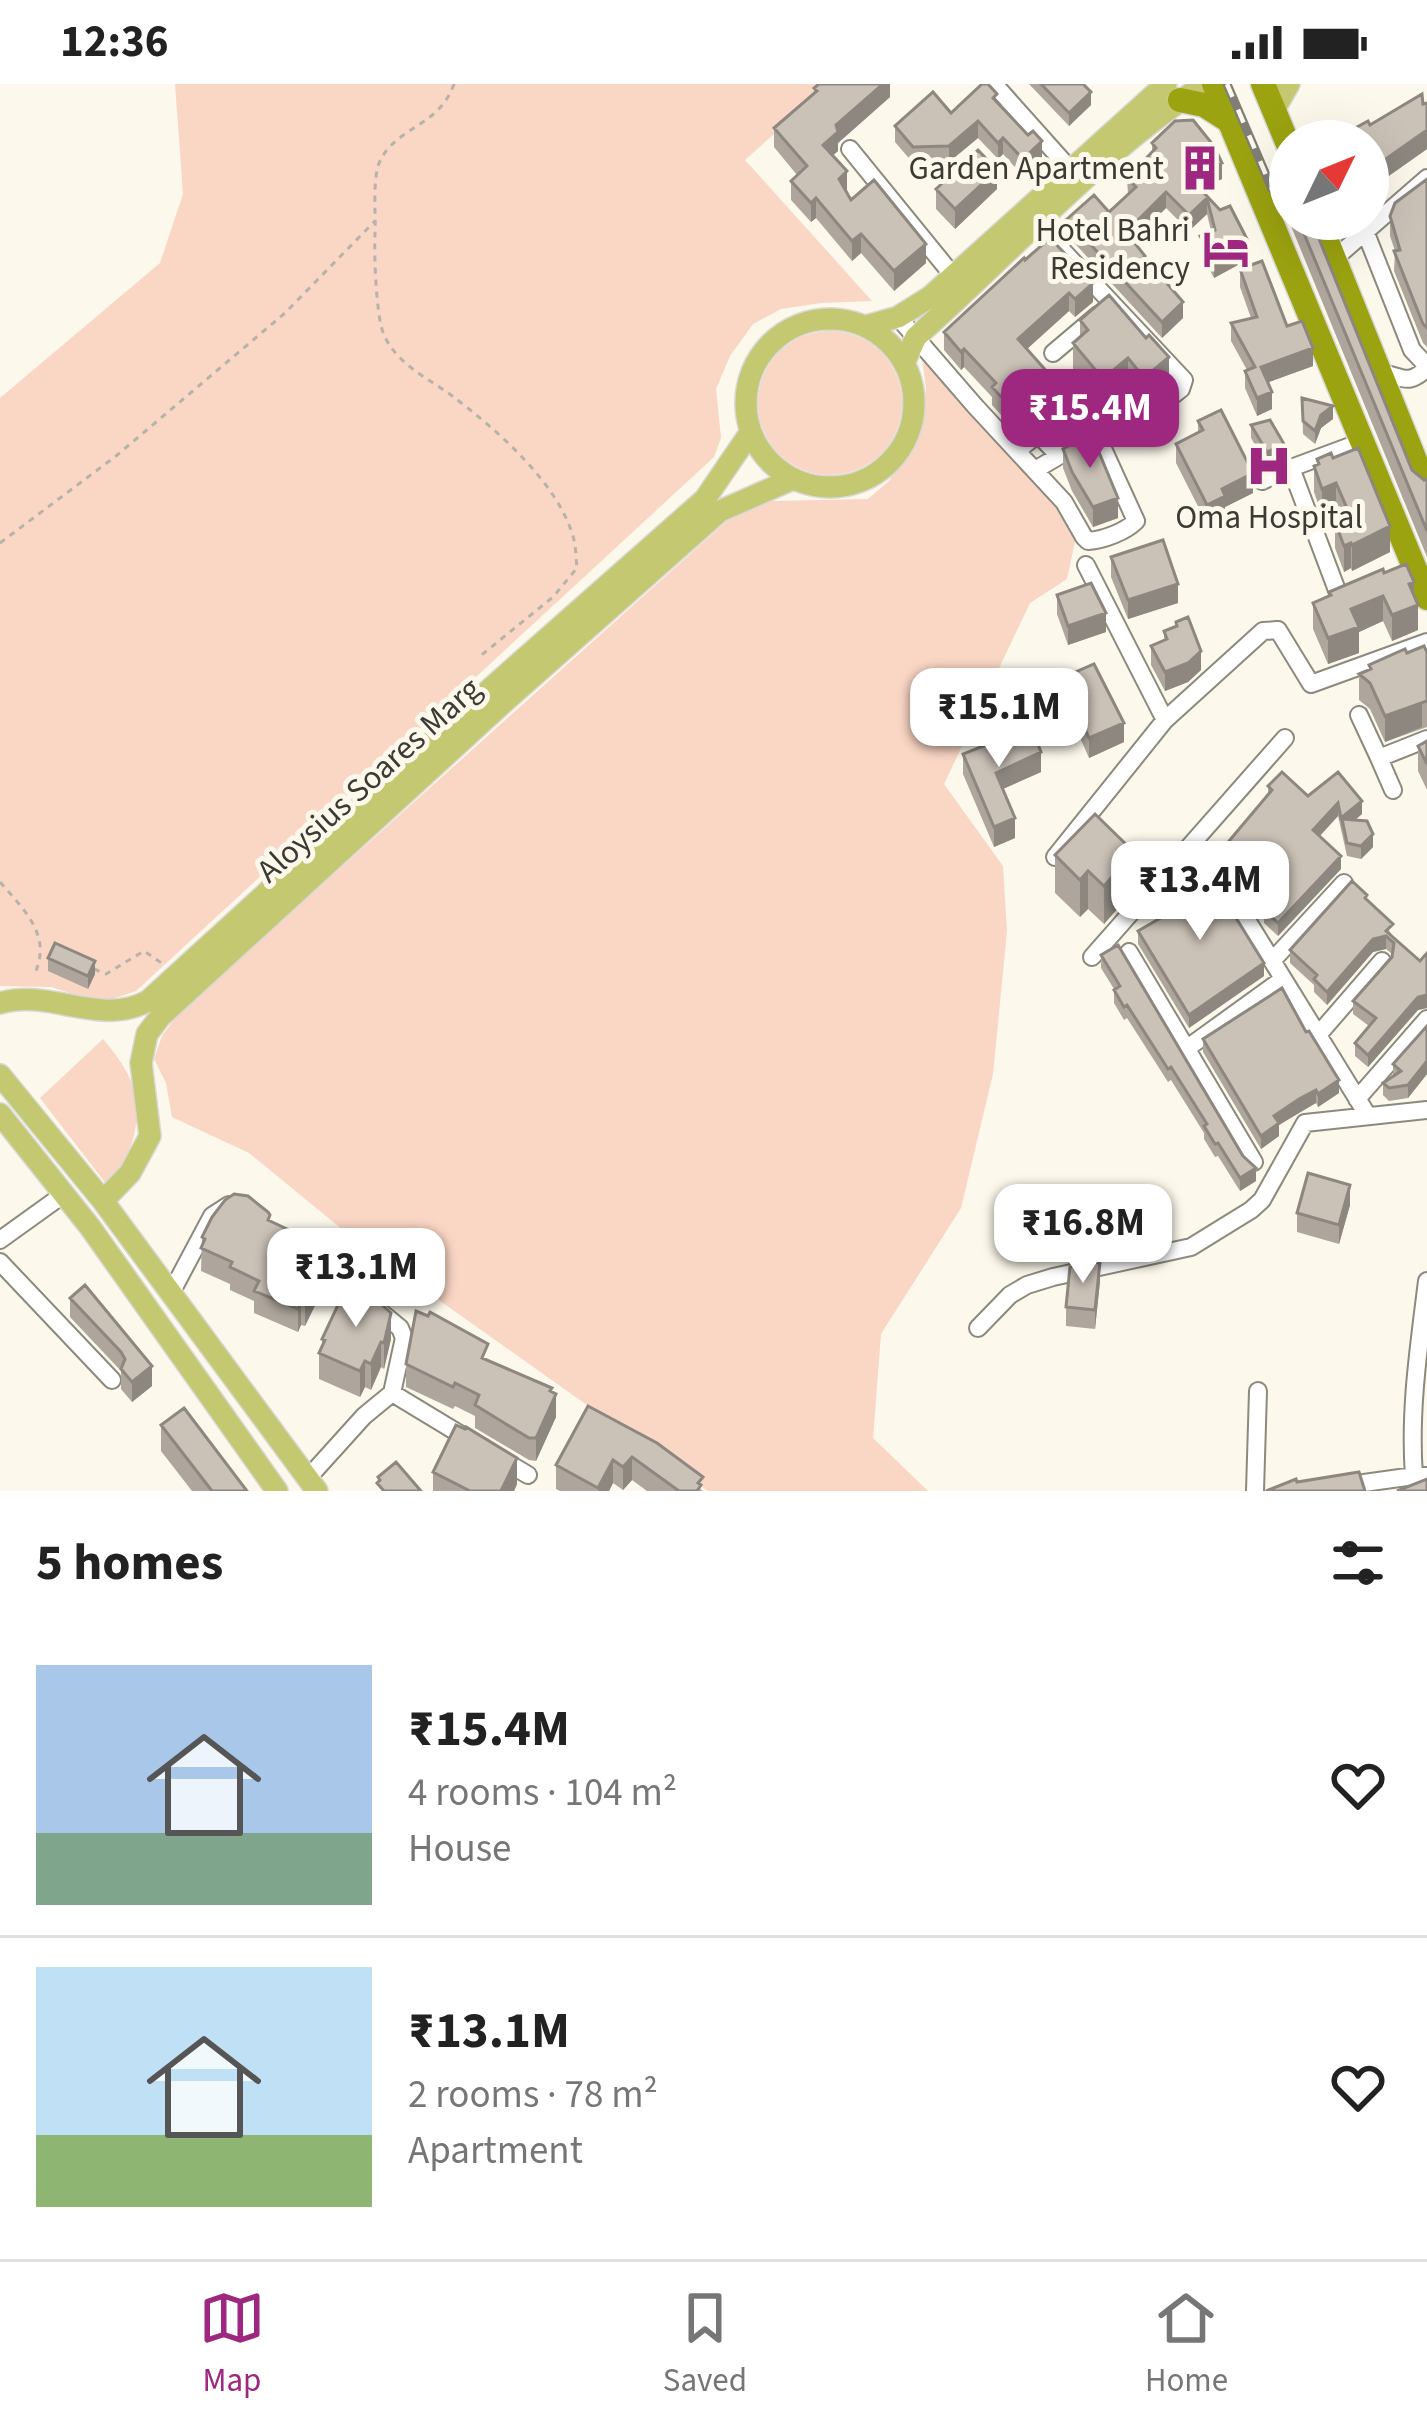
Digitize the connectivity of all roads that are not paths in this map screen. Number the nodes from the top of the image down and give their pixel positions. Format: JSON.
{"nodes":[{"id":1,"x":994,"y":84,"type":"edge"},
{"id":2,"x":1210,"y":84,"type":"edge"},
{"id":3,"x":1263,"y":84,"type":"edge"},
{"id":4,"x":1289,"y":84,"type":"edge"},
{"id":5,"x":1173,"y":92,"type":"edge"},
{"id":6,"x":1274,"y":110,"type":"junction"},
{"id":7,"x":1278,"y":120,"type":"edge"},
{"id":8,"x":1230,"y":122,"type":"junction"},
{"id":9,"x":850,"y":149,"type":"dead end"},
{"id":10,"x":1077,"y":176,"type":"junction"},
{"id":11,"x":1427,"y":178,"type":"edge"},
{"id":12,"x":1389,"y":210,"type":"edge"},
{"id":13,"x":1031,"y":218,"type":"junction"},
{"id":14,"x":1326,"y":240,"type":"edge"},
{"id":15,"x":1355,"y":240,"type":"edge"},
{"id":16,"x":1368,"y":240,"type":"edge"},
{"id":17,"x":1334,"y":259,"type":"junction"},
{"id":18,"x":961,"y":285,"type":"junction"},
{"id":19,"x":1112,"y":302,"type":"junction"},
{"id":20,"x":898,"y":317,"type":"junction"},
{"id":21,"x":866,"y":326,"type":"junction"},
{"id":22,"x":916,"y":337,"type":"junction"},
{"id":23,"x":1053,"y":353,"type":"dead end"},
{"id":24,"x":904,"y":362,"type":"junction"},
{"id":25,"x":1427,"y":367,"type":"edge"},
{"id":26,"x":1381,"y":373,"type":"junction"},
{"id":27,"x":1157,"y":408,"type":"dead end"},
{"id":28,"x":750,"y":433,"type":"junction"},
{"id":29,"x":1360,"y":442,"type":"junction"},
{"id":30,"x":1017,"y":451,"type":"junction"},
{"id":31,"x":1059,"y":456,"type":"junction"},
{"id":32,"x":1291,"y":468,"type":"junction"},
{"id":33,"x":1035,"y":470,"type":"junction"},
{"id":34,"x":794,"y":479,"type":"junction"},
{"id":35,"x":1262,"y":481,"type":"dead end"},
{"id":36,"x":1427,"y":490,"type":"edge"},
{"id":37,"x":1086,"y":565,"type":"dead end"},
{"id":38,"x":1338,"y":593,"type":"edge"},
{"id":39,"x":1427,"y":598,"type":"edge"},
{"id":40,"x":1427,"y":642,"type":"edge"},
{"id":41,"x":496,"y":696,"type":"junction"},
{"id":42,"x":1359,"y":715,"type":"dead end"},
{"id":43,"x":1165,"y":720,"type":"junction"},
{"id":44,"x":1286,"y":739,"type":"dead end"},
{"id":45,"x":1427,"y":739,"type":"edge"},
{"id":46,"x":1379,"y":758,"type":"junction"},
{"id":47,"x":1393,"y":790,"type":"dead end"},
{"id":48,"x":1055,"y":857,"type":"edge"},
{"id":49,"x":1216,"y":870,"type":"dead end"},
{"id":50,"x":1344,"y":883,"type":"edge"},
{"id":51,"x":1129,"y":952,"type":"edge"},
{"id":52,"x":1092,"y":957,"type":"dead end"},
{"id":53,"x":1272,"y":961,"type":"junction"},
{"id":54,"x":1382,"y":961,"type":"edge"},
{"id":55,"x":1283,"y":979,"type":"junction"},
{"id":56,"x":182,"y":983,"type":"junction"},
{"id":57,"x":0,"y":1003,"type":"edge"},
{"id":58,"x":1427,"y":1019,"type":"edge"},
{"id":59,"x":1318,"y":1035,"type":"junction"},
{"id":60,"x":1186,"y":1048,"type":"junction"},
{"id":61,"x":0,"y":1075,"type":"edge"},
{"id":62,"x":1357,"y":1099,"type":"junction"},
{"id":63,"x":1427,"y":1110,"type":"edge"},
{"id":64,"x":0,"y":1114,"type":"edge"},
{"id":65,"x":1368,"y":1116,"type":"junction"},
{"id":66,"x":1254,"y":1162,"type":"edge"},
{"id":67,"x":98,"y":1194,"type":"junction"},
{"id":68,"x":68,"y":1199,"type":"junction"},
{"id":69,"x":254,"y":1207,"type":"edge"},
{"id":70,"x":290,"y":1237,"type":"edge"},
{"id":71,"x":0,"y":1240,"type":"edge"},
{"id":72,"x":0,"y":1262,"type":"edge"},
{"id":73,"x":1427,"y":1281,"type":"edge"},
{"id":74,"x":172,"y":1293,"type":"junction"},
{"id":75,"x":978,"y":1328,"type":"dead end"},
{"id":76,"x":112,"y":1380,"type":"dead end"},
{"id":77,"x":1258,"y":1391,"type":"dead end"},
{"id":78,"x":392,"y":1393,"type":"junction"},
{"id":79,"x":528,"y":1475,"type":"dead end"},
{"id":80,"x":1421,"y":1476,"type":"edge"},
{"id":81,"x":313,"y":1485,"type":"edge"},
{"id":82,"x":277,"y":1491,"type":"edge"},
{"id":83,"x":1255,"y":1491,"type":"edge"},
{"id":84,"x":1307,"y":1491,"type":"edge"}],
"edges":[{"from":1,"to":10,"type":"street"},
{"from":2,"to":5,"type":"main road"},
{"from":2,"to":8,"type":"highway"},
{"from":3,"to":6,"type":"highway"},
{"from":4,"to":6,"type":"main road"},
{"from":5,"to":8,"type":"highway"},
{"from":5,"to":10,"type":"main road"},
{"from":6,"to":7,"type":"highway"},
{"from":8,"to":29,"type":"highway"},
{"from":9,"to":18,"type":"street"},
{"from":10,"to":13,"type":"main road"},
{"from":11,"to":12,"type":"street"},
{"from":13,"to":18,"type":"main road"},
{"from":13,"to":19,"type":"street"},
{"from":14,"to":17,"type":"highway"},
{"from":15,"to":17,"type":"street"},
{"from":16,"to":25,"type":"street"},
{"from":17,"to":26,"type":"highway"},
{"from":18,"to":20,"type":"main road"},
{"from":18,"to":22,"type":"main road"},
{"from":19,"to":23,"type":"street"},
{"from":19,"to":27,"type":"street"},
{"from":20,"to":21,"type":"main road"},
{"from":20,"to":22,"type":"street"},
{"from":21,"to":24,"type":"main road"},
{"from":21,"to":28,"type":"main road"},
{"from":22,"to":24,"type":"main road"},
{"from":22,"to":30,"type":"street"},
{"from":24,"to":34,"type":"main road"},
{"from":25,"to":26,"type":"street"},
{"from":26,"to":36,"type":"highway"},
{"from":28,"to":34,"type":"main road"},
{"from":28,"to":41,"type":"main road","name":"Aloysius Soares Marg"},
{"from":29,"to":32,"type":"street"},
{"from":29,"to":39,"type":"highway"},
{"from":30,"to":31,"type":"street"},
{"from":30,"to":33,"type":"street"},
{"from":31,"to":33,"type":"street"},
{"from":31,"to":33,"type":"street"},
{"from":32,"to":35,"type":"street"},
{"from":32,"to":38,"type":"street"},
{"from":34,"to":41,"type":"main road","name":"Aloysius Soares Marg"},
{"from":37,"to":43,"type":"street"},
{"from":40,"to":43,"type":"street"},
{"from":41,"to":56,"type":"main road","name":"Aloysius Soares Marg"},
{"from":42,"to":46,"type":"street"},
{"from":43,"to":48,"type":"street"},
{"from":44,"to":52,"type":"street"},
{"from":45,"to":46,"type":"street"},
{"from":46,"to":47,"type":"street"},
{"from":49,"to":53,"type":"street"},
{"from":50,"to":53,"type":"street"},
{"from":51,"to":60,"type":"street"},
{"from":53,"to":55,"type":"street"},
{"from":54,"to":59,"type":"street"},
{"from":55,"to":59,"type":"street"},
{"from":55,"to":60,"type":"street"},
{"from":56,"to":57,"type":"main road","name":"Aloysius Soares Marg"},
{"from":56,"to":67,"type":"main road","name":"Aloysius Soares Marg"},
{"from":58,"to":62,"type":"street"},
{"from":59,"to":62,"type":"street"},
{"from":60,"to":66,"type":"street"},
{"from":61,"to":67,"type":"main road"},
{"from":62,"to":65,"type":"street"},
{"from":63,"to":65,"type":"street"},
{"from":64,"to":68,"type":"main road"},
{"from":65,"to":75,"type":"street"},
{"from":67,"to":68,"type":"main road","name":"Aloysius Soares Marg"},
{"from":67,"to":74,"type":"main road"},
{"from":68,"to":71,"type":"street"},
{"from":68,"to":82,"type":"main road"},
{"from":69,"to":74,"type":"street"},
{"from":70,"to":78,"type":"street"},
{"from":72,"to":76,"type":"street"},
{"from":73,"to":80,"type":"street"},
{"from":74,"to":81,"type":"main road"},
{"from":77,"to":83,"type":"street"},
{"from":78,"to":79,"type":"street"},
{"from":78,"to":81,"type":"street"},
{"from":80,"to":84,"type":"street"}]}
